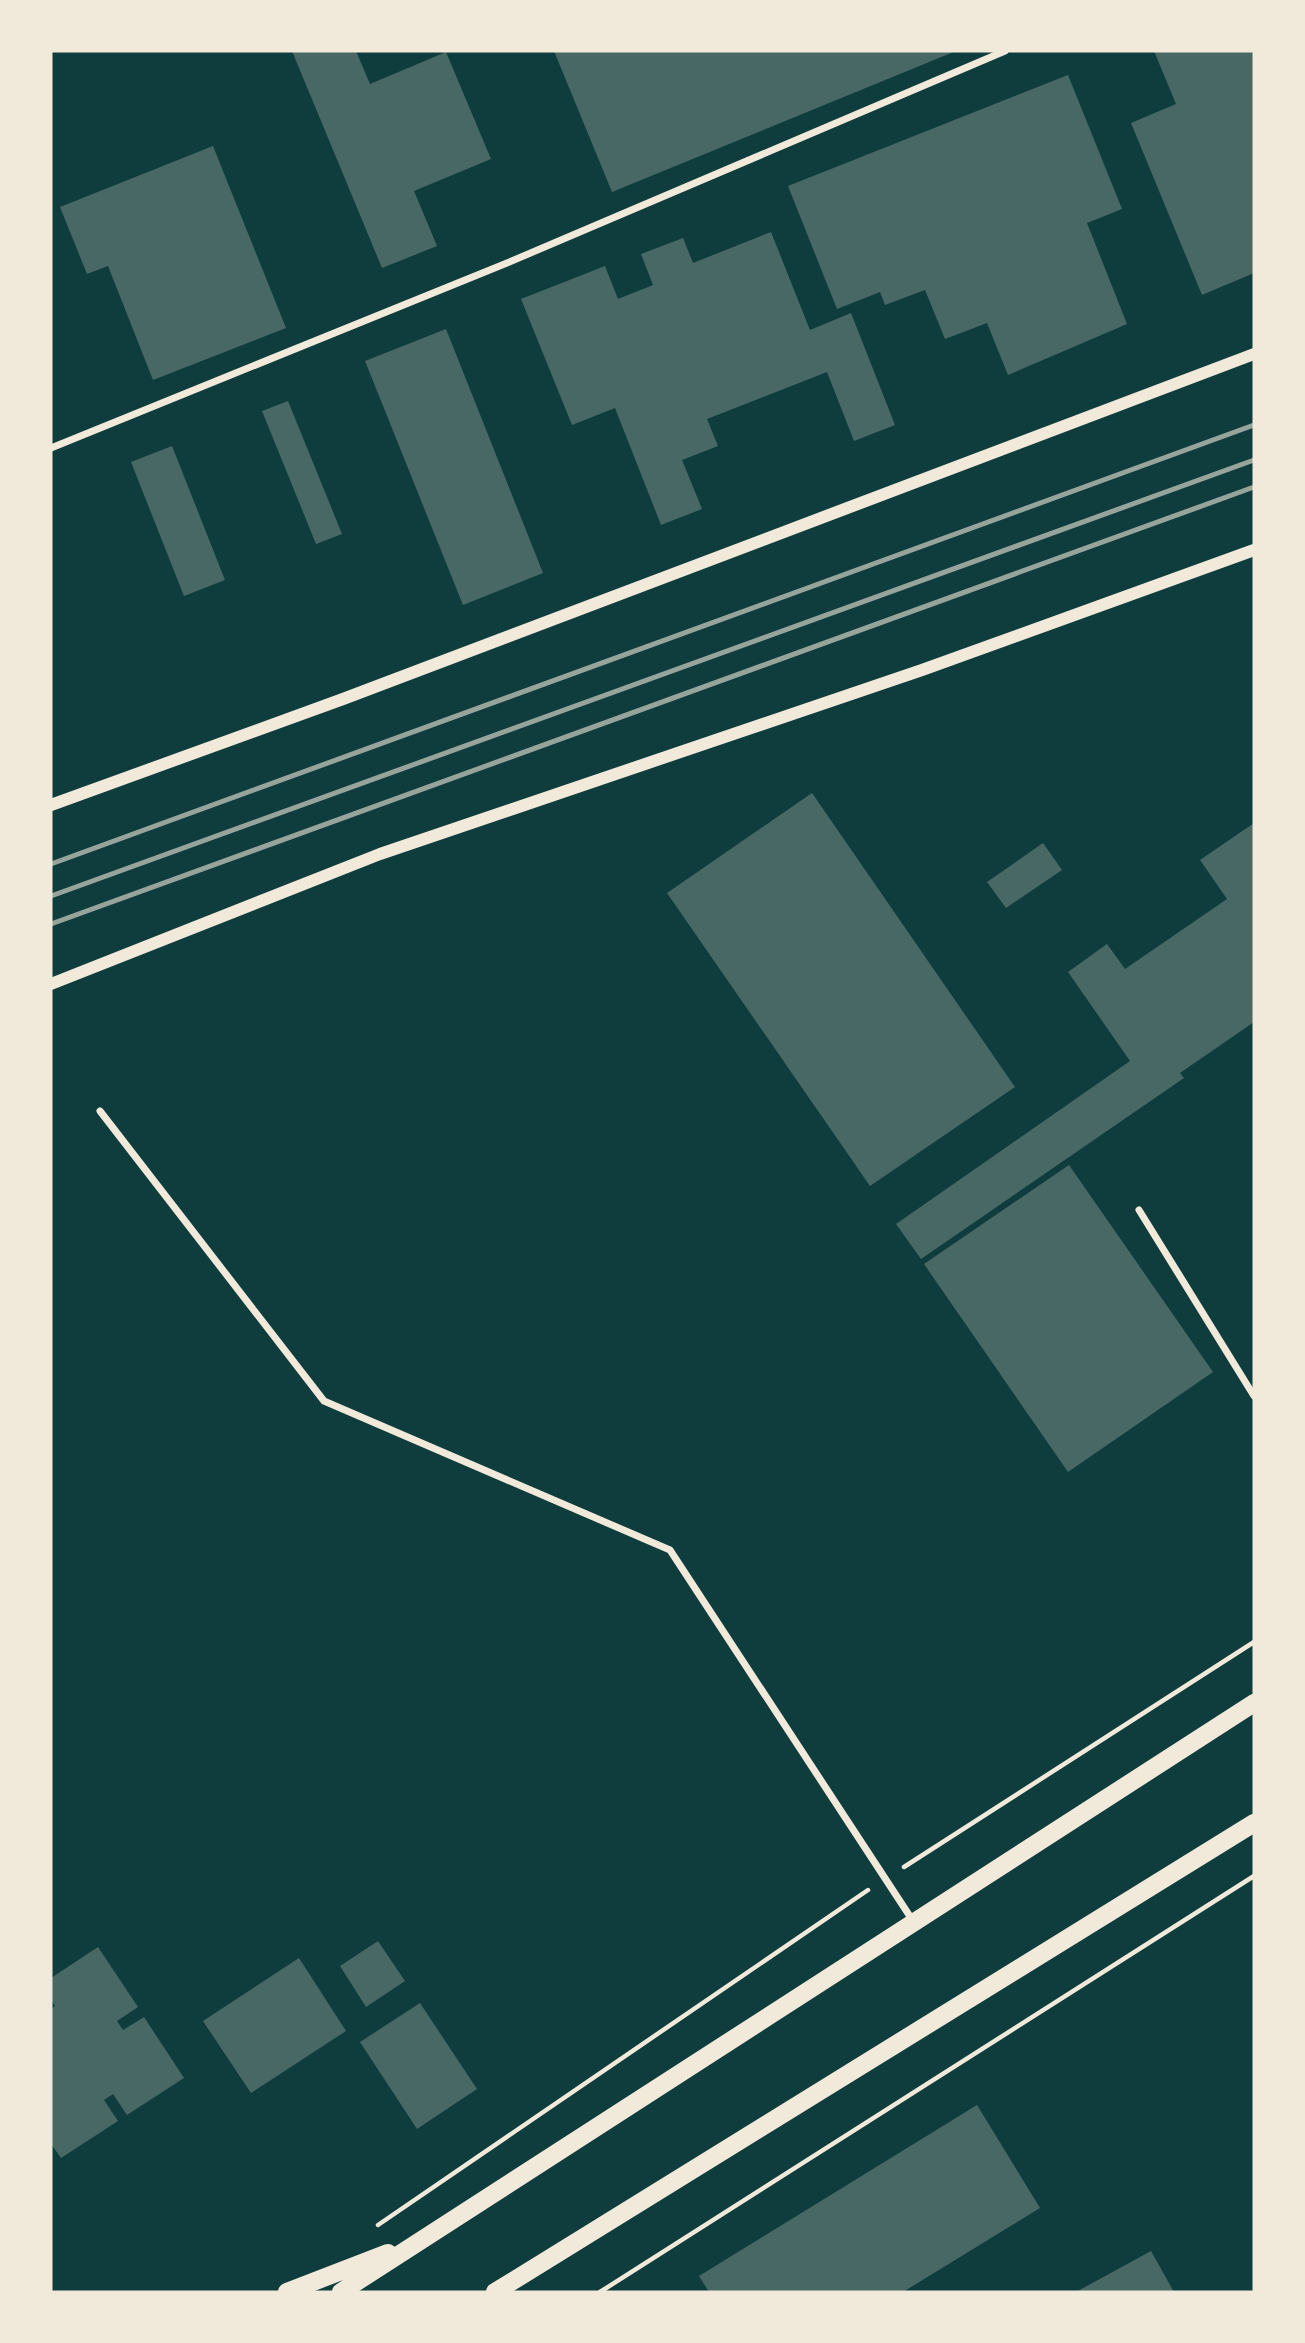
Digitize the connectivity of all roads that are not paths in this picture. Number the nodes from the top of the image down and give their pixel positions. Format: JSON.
{"nodes":[{"id":1,"x":1005,"y":51,"type":"edge"},
{"id":2,"x":1254,"y":354,"type":"edge"},
{"id":3,"x":51,"y":448,"type":"edge"},
{"id":4,"x":1254,"y":550,"type":"edge"},
{"id":5,"x":51,"y":804,"type":"edge"},
{"id":6,"x":51,"y":984,"type":"edge"},
{"id":7,"x":100,"y":1111,"type":"dead end"},
{"id":8,"x":1139,"y":1210,"type":"dead end"},
{"id":9,"x":1254,"y":1395,"type":"edge"},
{"id":10,"x":1254,"y":1703,"type":"edge"},
{"id":11,"x":1254,"y":1823,"type":"edge"},
{"id":12,"x":915,"y":1924,"type":"junction"},
{"id":13,"x":424,"y":2239,"type":"junction"},
{"id":14,"x":287,"y":2292,"type":"edge"},
{"id":15,"x":341,"y":2292,"type":"edge"},
{"id":16,"x":495,"y":2292,"type":"edge"}],
"edges":[{"from":1,"to":3,"type":"street"},
{"from":2,"to":5,"type":"street"},
{"from":4,"to":6,"type":"street"},
{"from":7,"to":12,"type":"street"},
{"from":8,"to":9,"type":"street"},
{"from":10,"to":12,"type":"main road"},
{"from":11,"to":16,"type":"main road"},
{"from":12,"to":13,"type":"main road"},
{"from":13,"to":14,"type":"main road"},
{"from":13,"to":15,"type":"main road"}]}
